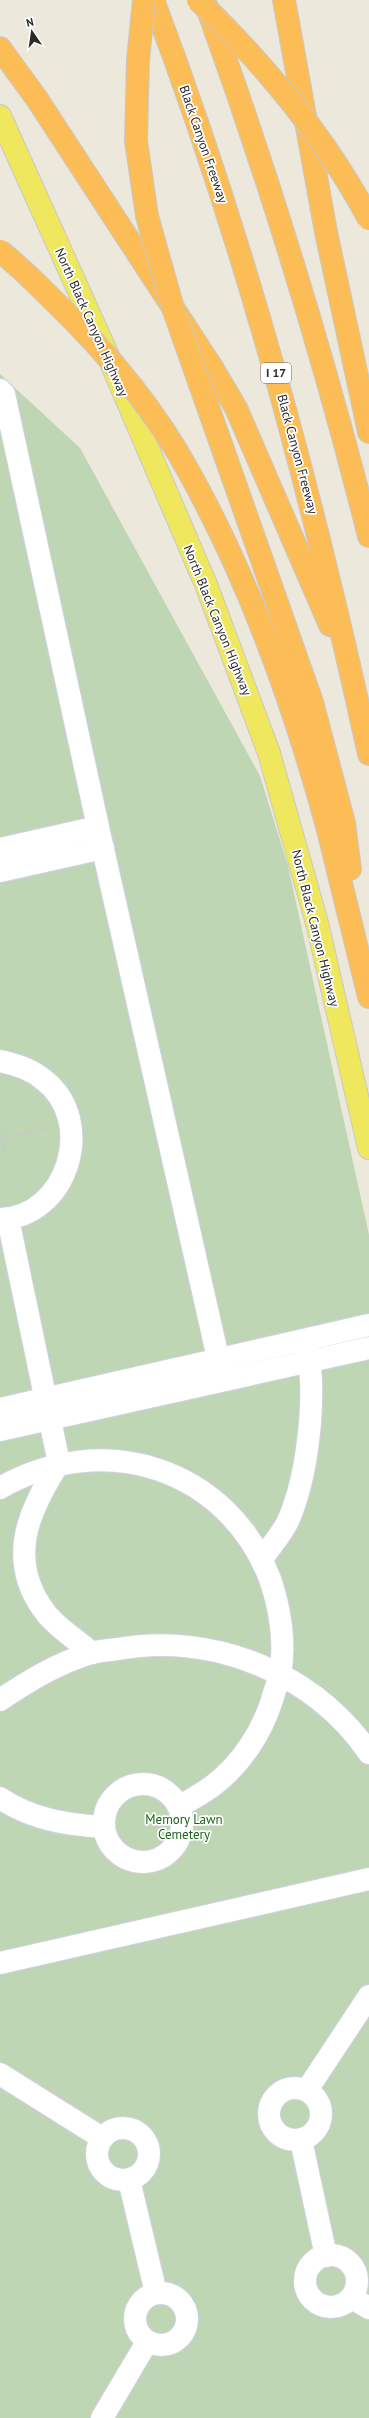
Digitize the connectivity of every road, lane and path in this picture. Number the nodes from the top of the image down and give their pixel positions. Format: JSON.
{"nodes":[{"id":1,"x":144,"y":0,"type":"edge"},
{"id":2,"x":153,"y":0,"type":"edge"},
{"id":3,"x":198,"y":0,"type":"edge"},
{"id":4,"x":204,"y":0,"type":"edge"},
{"id":5,"x":284,"y":0,"type":"edge"},
{"id":6,"x":0,"y":48,"type":"edge"},
{"id":7,"x":0,"y":116,"type":"edge"},
{"id":8,"x":369,"y":219,"type":"edge"},
{"id":9,"x":0,"y":251,"type":"edge"},
{"id":10,"x":0,"y":390,"type":"edge"},
{"id":11,"x":369,"y":432,"type":"edge"},
{"id":12,"x":369,"y":536,"type":"edge"},
{"id":13,"x":352,"y":675,"type":"junction"},
{"id":14,"x":369,"y":754,"type":"edge"},
{"id":15,"x":336,"y":825,"type":"junction"},
{"id":16,"x":98,"y":827,"type":"junction"},
{"id":17,"x":103,"y":848,"type":"junction"},
{"id":18,"x":0,"y":849,"type":"edge"},
{"id":19,"x":0,"y":871,"type":"edge"},
{"id":20,"x":369,"y":997,"type":"edge"},
{"id":21,"x":0,"y":1061,"type":"edge"},
{"id":22,"x":71,"y":1123,"type":"junction"},
{"id":23,"x":0,"y":1130,"type":"edge"},
{"id":24,"x":6,"y":1138,"type":"junction"},
{"id":25,"x":0,"y":1139,"type":"edge"},
{"id":26,"x":369,"y":1148,"type":"edge"},
{"id":27,"x":0,"y":1153,"type":"edge"},
{"id":28,"x":4,"y":1219,"type":"edge"},
{"id":29,"x":369,"y":1325,"type":"edge"},
{"id":30,"x":305,"y":1339,"type":"junction"},
{"id":31,"x":369,"y":1348,"type":"edge"},
{"id":32,"x":219,"y":1359,"type":"junction"},
{"id":33,"x":310,"y":1361,"type":"junction"},
{"id":34,"x":223,"y":1380,"type":"junction"},
{"id":35,"x":48,"y":1408,"type":"junction"},
{"id":36,"x":0,"y":1409,"type":"edge"},
{"id":37,"x":0,"y":1430,"type":"edge"},
{"id":38,"x":60,"y":1463,"type":"junction"},
{"id":39,"x":0,"y":1488,"type":"edge"},
{"id":40,"x":262,"y":1559,"type":"junction"},
{"id":41,"x":92,"y":1653,"type":"junction"},
{"id":42,"x":280,"y":1674,"type":"junction"},
{"id":43,"x":0,"y":1700,"type":"edge"},
{"id":44,"x":369,"y":1753,"type":"edge"},
{"id":45,"x":0,"y":1798,"type":"edge"},
{"id":46,"x":179,"y":1807,"type":"junction"},
{"id":47,"x":104,"y":1827,"type":"junction"},
{"id":48,"x":369,"y":1879,"type":"edge"},
{"id":49,"x":0,"y":1963,"type":"edge"},
{"id":50,"x":369,"y":1996,"type":"edge"},
{"id":51,"x":0,"y":2074,"type":"edge"},
{"id":52,"x":307,"y":2090,"type":"junction"},
{"id":53,"x":102,"y":2138,"type":"junction"},
{"id":54,"x":301,"y":2140,"type":"junction"},
{"id":55,"x":129,"y":2180,"type":"junction"},
{"id":56,"x":326,"y":2256,"type":"junction"},
{"id":57,"x":156,"y":2293,"type":"junction"},
{"id":58,"x":360,"y":2303,"type":"edge"},
{"id":59,"x":147,"y":2342,"type":"junction"},
{"id":60,"x":102,"y":2418,"type":"edge"}],
"edges":[{"from":1,"to":15,"type":"highway","bridge":true},
{"from":2,"to":13,"type":"highway","name":"Black Canyon Freeway","number":"I 17"},
{"from":3,"to":8,"type":"highway","bridge":true},
{"from":4,"to":12,"type":"highway"},
{"from":5,"to":11,"type":"highway"},
{"from":6,"to":13,"type":"highway"},
{"from":7,"to":26,"type":"main road","name":"North Black Canyon Highway"},
{"from":9,"to":15,"type":"highway","bridge":true},
{"from":10,"to":16,"type":"lane"},
{"from":13,"to":14,"type":"highway","name":"Black Canyon Freeway","number":"I 17"},
{"from":15,"to":20,"type":"highway"},
{"from":16,"to":17,"type":"lane"},
{"from":16,"to":18,"type":"lane"},
{"from":17,"to":19,"type":"lane"},
{"from":17,"to":32,"type":"lane"},
{"from":21,"to":22,"type":"lane"},
{"from":22,"to":24,"type":"path"},
{"from":22,"to":28,"type":"lane"},
{"from":23,"to":24,"type":"path"},
{"from":24,"to":25,"type":"path"},
{"from":24,"to":27,"type":"path"},
{"from":28,"to":35,"type":"lane"},
{"from":29,"to":30,"type":"lane"},
{"from":30,"to":32,"type":"lane"},
{"from":30,"to":33,"type":"lane"},
{"from":31,"to":33,"type":"lane"},
{"from":32,"to":34,"type":"lane"},
{"from":32,"to":35,"type":"lane"},
{"from":33,"to":34,"type":"lane"},
{"from":33,"to":40,"type":"lane"},
{"from":34,"to":35,"type":"lane"},
{"from":35,"to":36,"type":"lane"},
{"from":35,"to":37,"type":"lane"},
{"from":35,"to":38,"type":"lane"},
{"from":38,"to":39,"type":"lane"},
{"from":38,"to":40,"type":"lane"},
{"from":38,"to":41,"type":"lane"},
{"from":40,"to":42,"type":"lane"},
{"from":41,"to":42,"type":"lane"},
{"from":41,"to":43,"type":"lane"},
{"from":42,"to":44,"type":"lane"},
{"from":42,"to":46,"type":"lane"},
{"from":45,"to":47,"type":"lane"},
{"from":46,"to":47,"type":"lane"},
{"from":46,"to":47,"type":"lane"},
{"from":48,"to":49,"type":"lane"},
{"from":50,"to":52,"type":"lane"},
{"from":51,"to":53,"type":"lane"},
{"from":52,"to":54,"type":"lane"},
{"from":52,"to":54,"type":"lane"},
{"from":53,"to":55,"type":"lane"},
{"from":53,"to":55,"type":"lane"},
{"from":54,"to":56,"type":"lane"},
{"from":55,"to":57,"type":"lane"},
{"from":56,"to":58,"type":"lane"},
{"from":56,"to":58,"type":"lane"},
{"from":57,"to":59,"type":"lane"},
{"from":57,"to":59,"type":"lane"},
{"from":59,"to":60,"type":"lane"}]}
